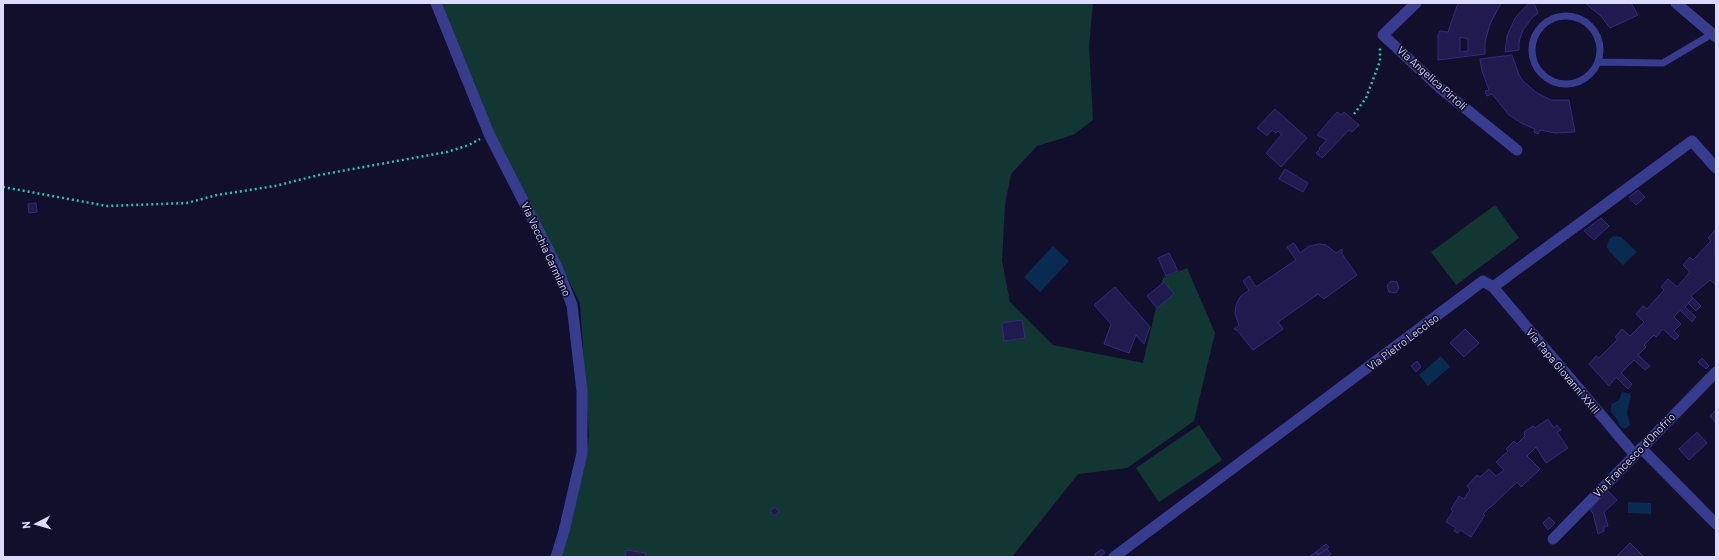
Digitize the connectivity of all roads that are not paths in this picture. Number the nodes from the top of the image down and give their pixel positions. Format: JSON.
{"nodes":[{"id":1,"x":436,"y":3,"type":"edge"},
{"id":2,"x":1416,"y":3,"type":"edge"},
{"id":3,"x":1676,"y":3,"type":"edge"},
{"id":4,"x":1714,"y":36,"type":"edge"},
{"id":5,"x":1598,"y":62,"type":"junction"},
{"id":6,"x":1516,"y":150,"type":"dead end"},
{"id":7,"x":1716,"y":168,"type":"edge"},
{"id":8,"x":1493,"y":287,"type":"junction"},
{"id":9,"x":1716,"y":372,"type":"edge"},
{"id":10,"x":1638,"y":451,"type":"junction"},
{"id":11,"x":1716,"y":524,"type":"edge"},
{"id":12,"x":1553,"y":539,"type":"dead end"},
{"id":13,"x":556,"y":557,"type":"edge"},
{"id":14,"x":1114,"y":557,"type":"edge"}],
"edges":[{"from":1,"to":13,"type":"street","name":"Via Vecchia Carmiano"},
{"from":2,"to":6,"type":"street","name":"Via Angelica Pirtoli"},
{"from":3,"to":4,"type":"street"},
{"from":4,"to":5,"type":"lane"},
{"from":5,"to":5,"type":"lane"},
{"from":7,"to":8,"type":"street"},
{"from":8,"to":10,"type":"street","name":"Via Papa Giovanni XXIII"},
{"from":8,"to":14,"type":"street","name":"Via Pietro Lecciso"},
{"from":9,"to":10,"type":"street","name":"Via Francesco d'Onofrio"},
{"from":10,"to":11,"type":"street","name":"Via Papa Giovanni XXIII"},
{"from":10,"to":12,"type":"street","name":"Via Francesco d'Onofrio"}]}
